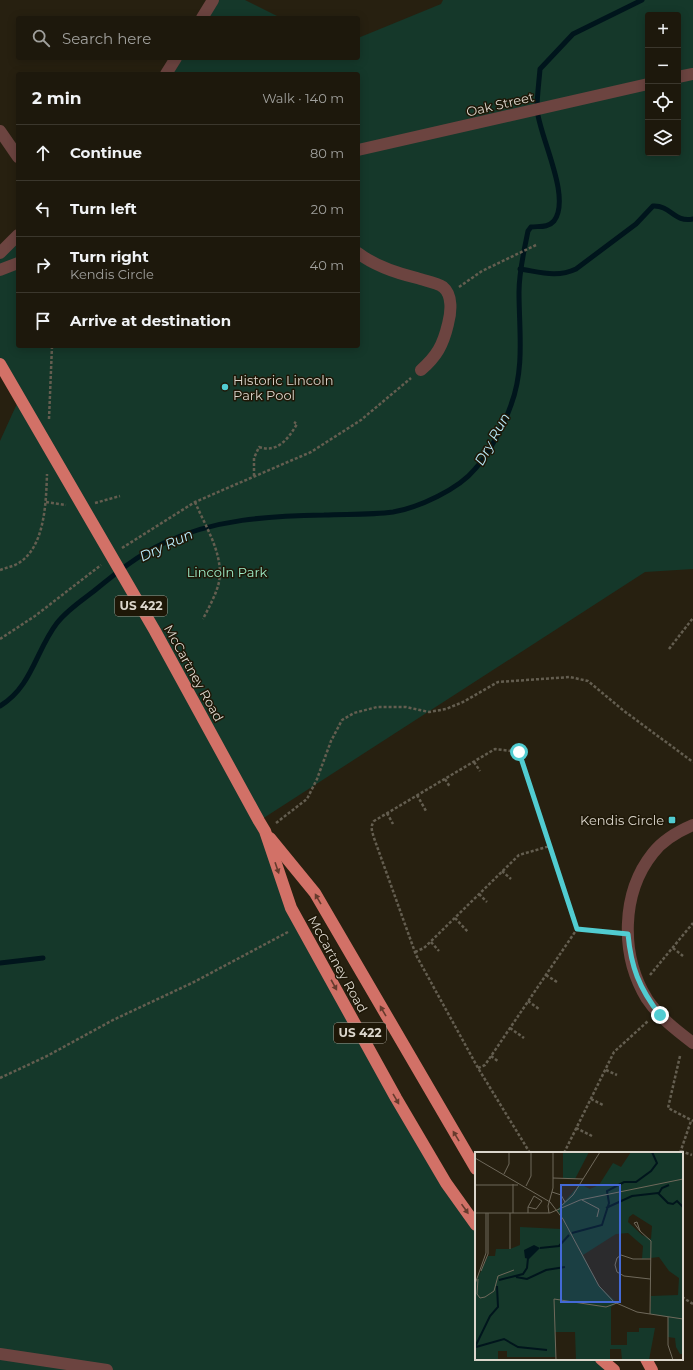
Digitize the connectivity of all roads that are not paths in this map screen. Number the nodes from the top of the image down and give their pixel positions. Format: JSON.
{"nodes":[{"id":1,"x":213,"y":0,"type":"edge"},
{"id":2,"x":203,"y":16,"type":"edge"},
{"id":3,"x":175,"y":60,"type":"edge"},
{"id":4,"x":167,"y":72,"type":"edge"},
{"id":5,"x":693,"y":74,"type":"edge"},
{"id":6,"x":681,"y":76,"type":"edge"},
{"id":7,"x":645,"y":85,"type":"edge"},
{"id":8,"x":0,"y":131,"type":"edge"},
{"id":9,"x":360,"y":150,"type":"edge"},
{"id":10,"x":16,"y":154,"type":"edge"},
{"id":11,"x":16,"y":237,"type":"edge"},
{"id":12,"x":0,"y":253,"type":"edge"},
{"id":13,"x":360,"y":254,"type":"edge"},
{"id":14,"x":16,"y":264,"type":"edge"},
{"id":15,"x":0,"y":270,"type":"edge"},
{"id":16,"x":0,"y":364,"type":"edge"},
{"id":17,"x":421,"y":370,"type":"road end"},
{"id":18,"x":693,"y":825,"type":"edge"},
{"id":19,"x":264,"y":831,"type":"junction"},
{"id":20,"x":693,"y":1043,"type":"edge"},
{"id":21,"x":475,"y":1167,"type":"edge"},
{"id":22,"x":475,"y":1224,"type":"edge"},
{"id":23,"x":0,"y":1354,"type":"edge"},
{"id":24,"x":602,"y":1360,"type":"edge"},
{"id":25,"x":647,"y":1360,"type":"edge"},
{"id":26,"x":107,"y":1370,"type":"edge"},
{"id":27,"x":614,"y":1370,"type":"edge"},
{"id":28,"x":652,"y":1370,"type":"edge"}],
"edges":[{"from":1,"to":2,"type":"street"},
{"from":3,"to":4,"type":"street"},
{"from":5,"to":6,"type":"street"},
{"from":7,"to":9,"type":"street","name":"Oak Street"},
{"from":8,"to":10,"type":"street"},
{"from":11,"to":12,"type":"street"},
{"from":13,"to":17,"type":"street"},
{"from":14,"to":15,"type":"street"},
{"from":16,"to":19,"type":"highway","name":"McCartney Road","number":"US 422"},
{"from":18,"to":20,"type":"street"},
{"from":21,"to":19,"type":"highway","name":"McCartney Road","number":"US 422","one_way":true},
{"from":19,"to":22,"type":"highway","name":"McCartney Road","number":"US 422","one_way":true},
{"from":23,"to":26,"type":"street"},
{"from":24,"to":27,"type":"highway"},
{"from":25,"to":28,"type":"highway"}]}
